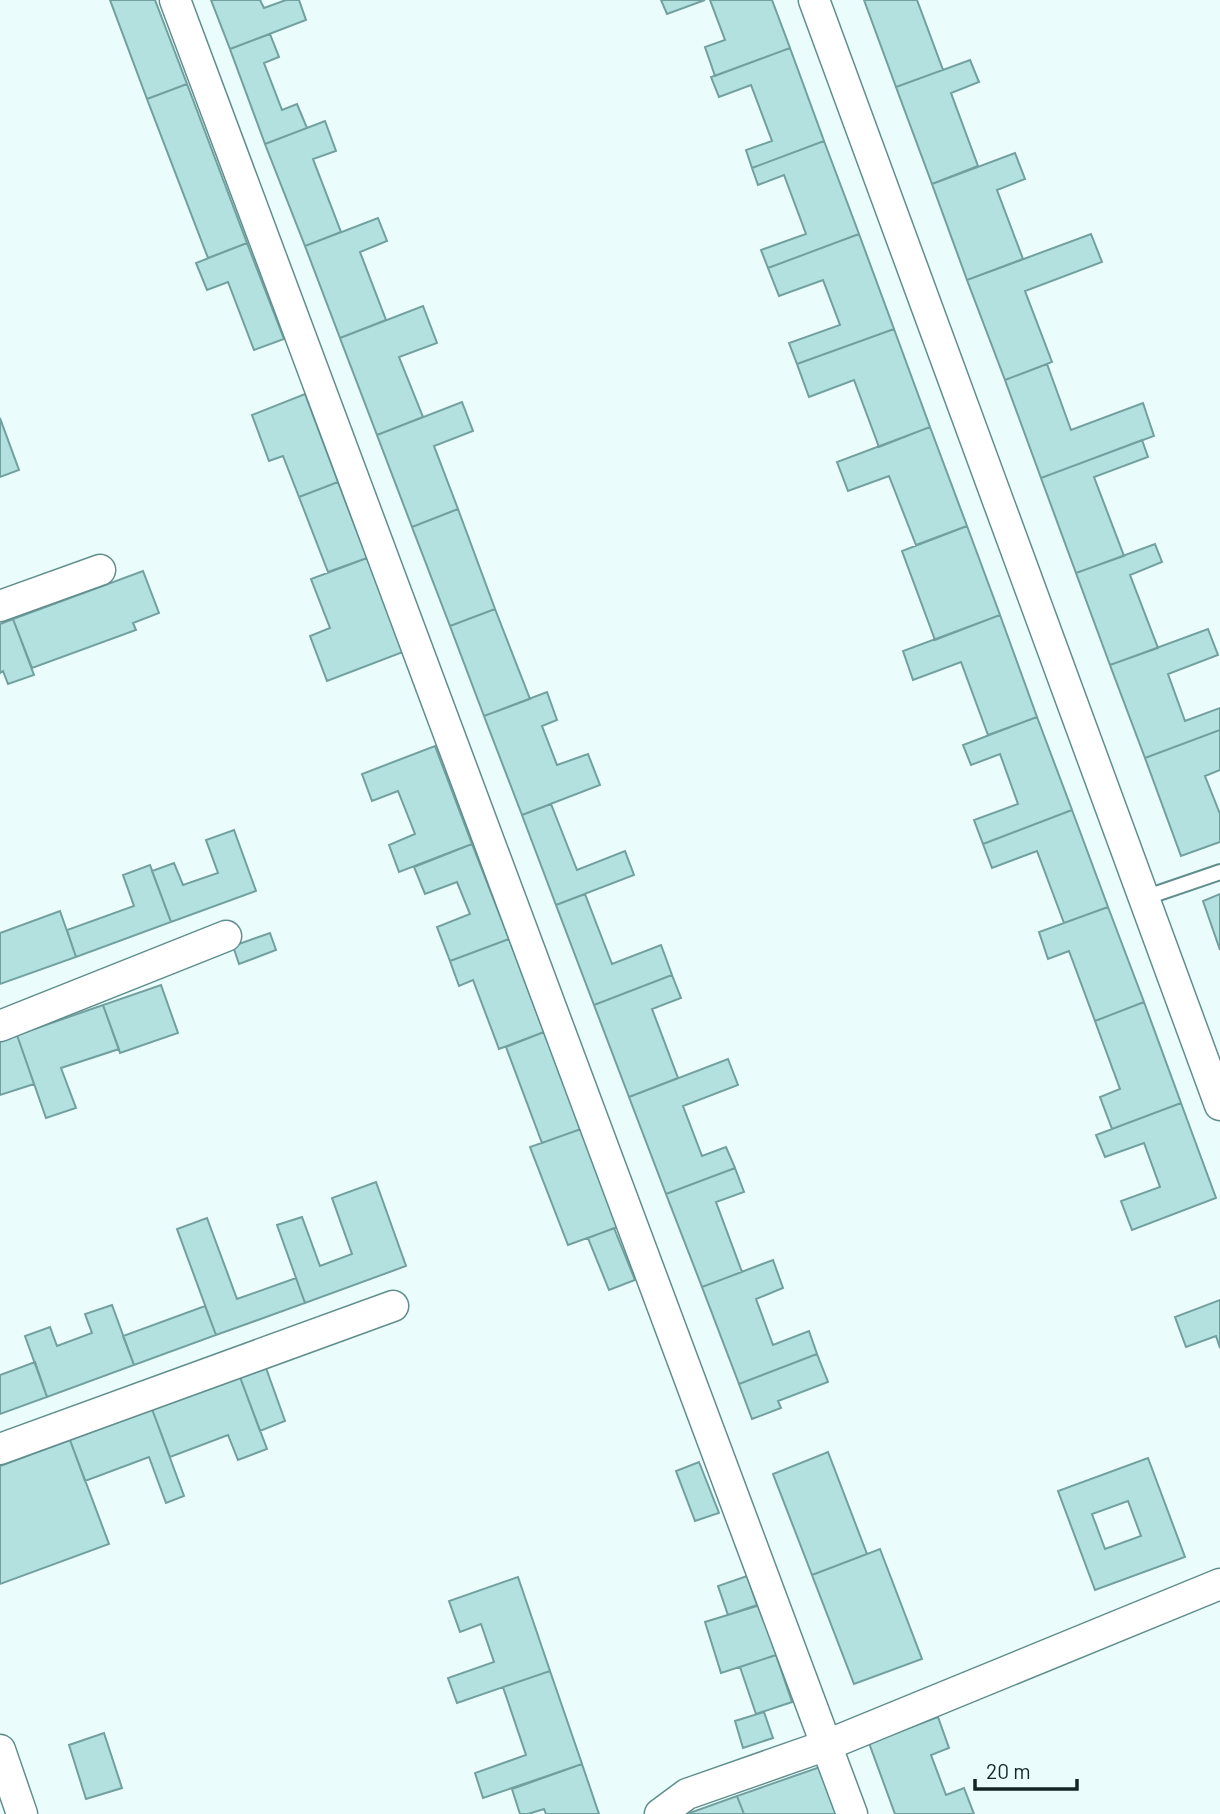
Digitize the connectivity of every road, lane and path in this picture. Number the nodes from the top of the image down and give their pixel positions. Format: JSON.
{"nodes":[{"id":1,"x":175,"y":0,"type":"edge"},
{"id":2,"x":814,"y":0,"type":"edge"},
{"id":3,"x":100,"y":570,"type":"dead end"},
{"id":4,"x":0,"y":606,"type":"edge"},
{"id":5,"x":1220,"y":872,"type":"edge"},
{"id":6,"x":1144,"y":898,"type":"junction"},
{"id":7,"x":226,"y":936,"type":"dead end"},
{"id":8,"x":0,"y":1026,"type":"edge"},
{"id":9,"x":1220,"y":1105,"type":"edge"},
{"id":10,"x":393,"y":1306,"type":"dead end"},
{"id":11,"x":0,"y":1449,"type":"edge"},
{"id":12,"x":1220,"y":1584,"type":"edge"},
{"id":13,"x":827,"y":1745,"type":"junction"},
{"id":14,"x":0,"y":1749,"type":"edge"},
{"id":15,"x":22,"y":1814,"type":"edge"},
{"id":16,"x":660,"y":1814,"type":"edge"},
{"id":17,"x":852,"y":1814,"type":"edge"}],
"edges":[{"from":1,"to":13,"type":"street"},
{"from":2,"to":6,"type":"street"},
{"from":3,"to":4,"type":"street"},
{"from":5,"to":6,"type":"lane"},
{"from":6,"to":9,"type":"street"},
{"from":7,"to":8,"type":"street"},
{"from":10,"to":11,"type":"street"},
{"from":12,"to":13,"type":"street"},
{"from":13,"to":16,"type":"street"},
{"from":13,"to":17,"type":"street"},
{"from":14,"to":15,"type":"street"}]}
